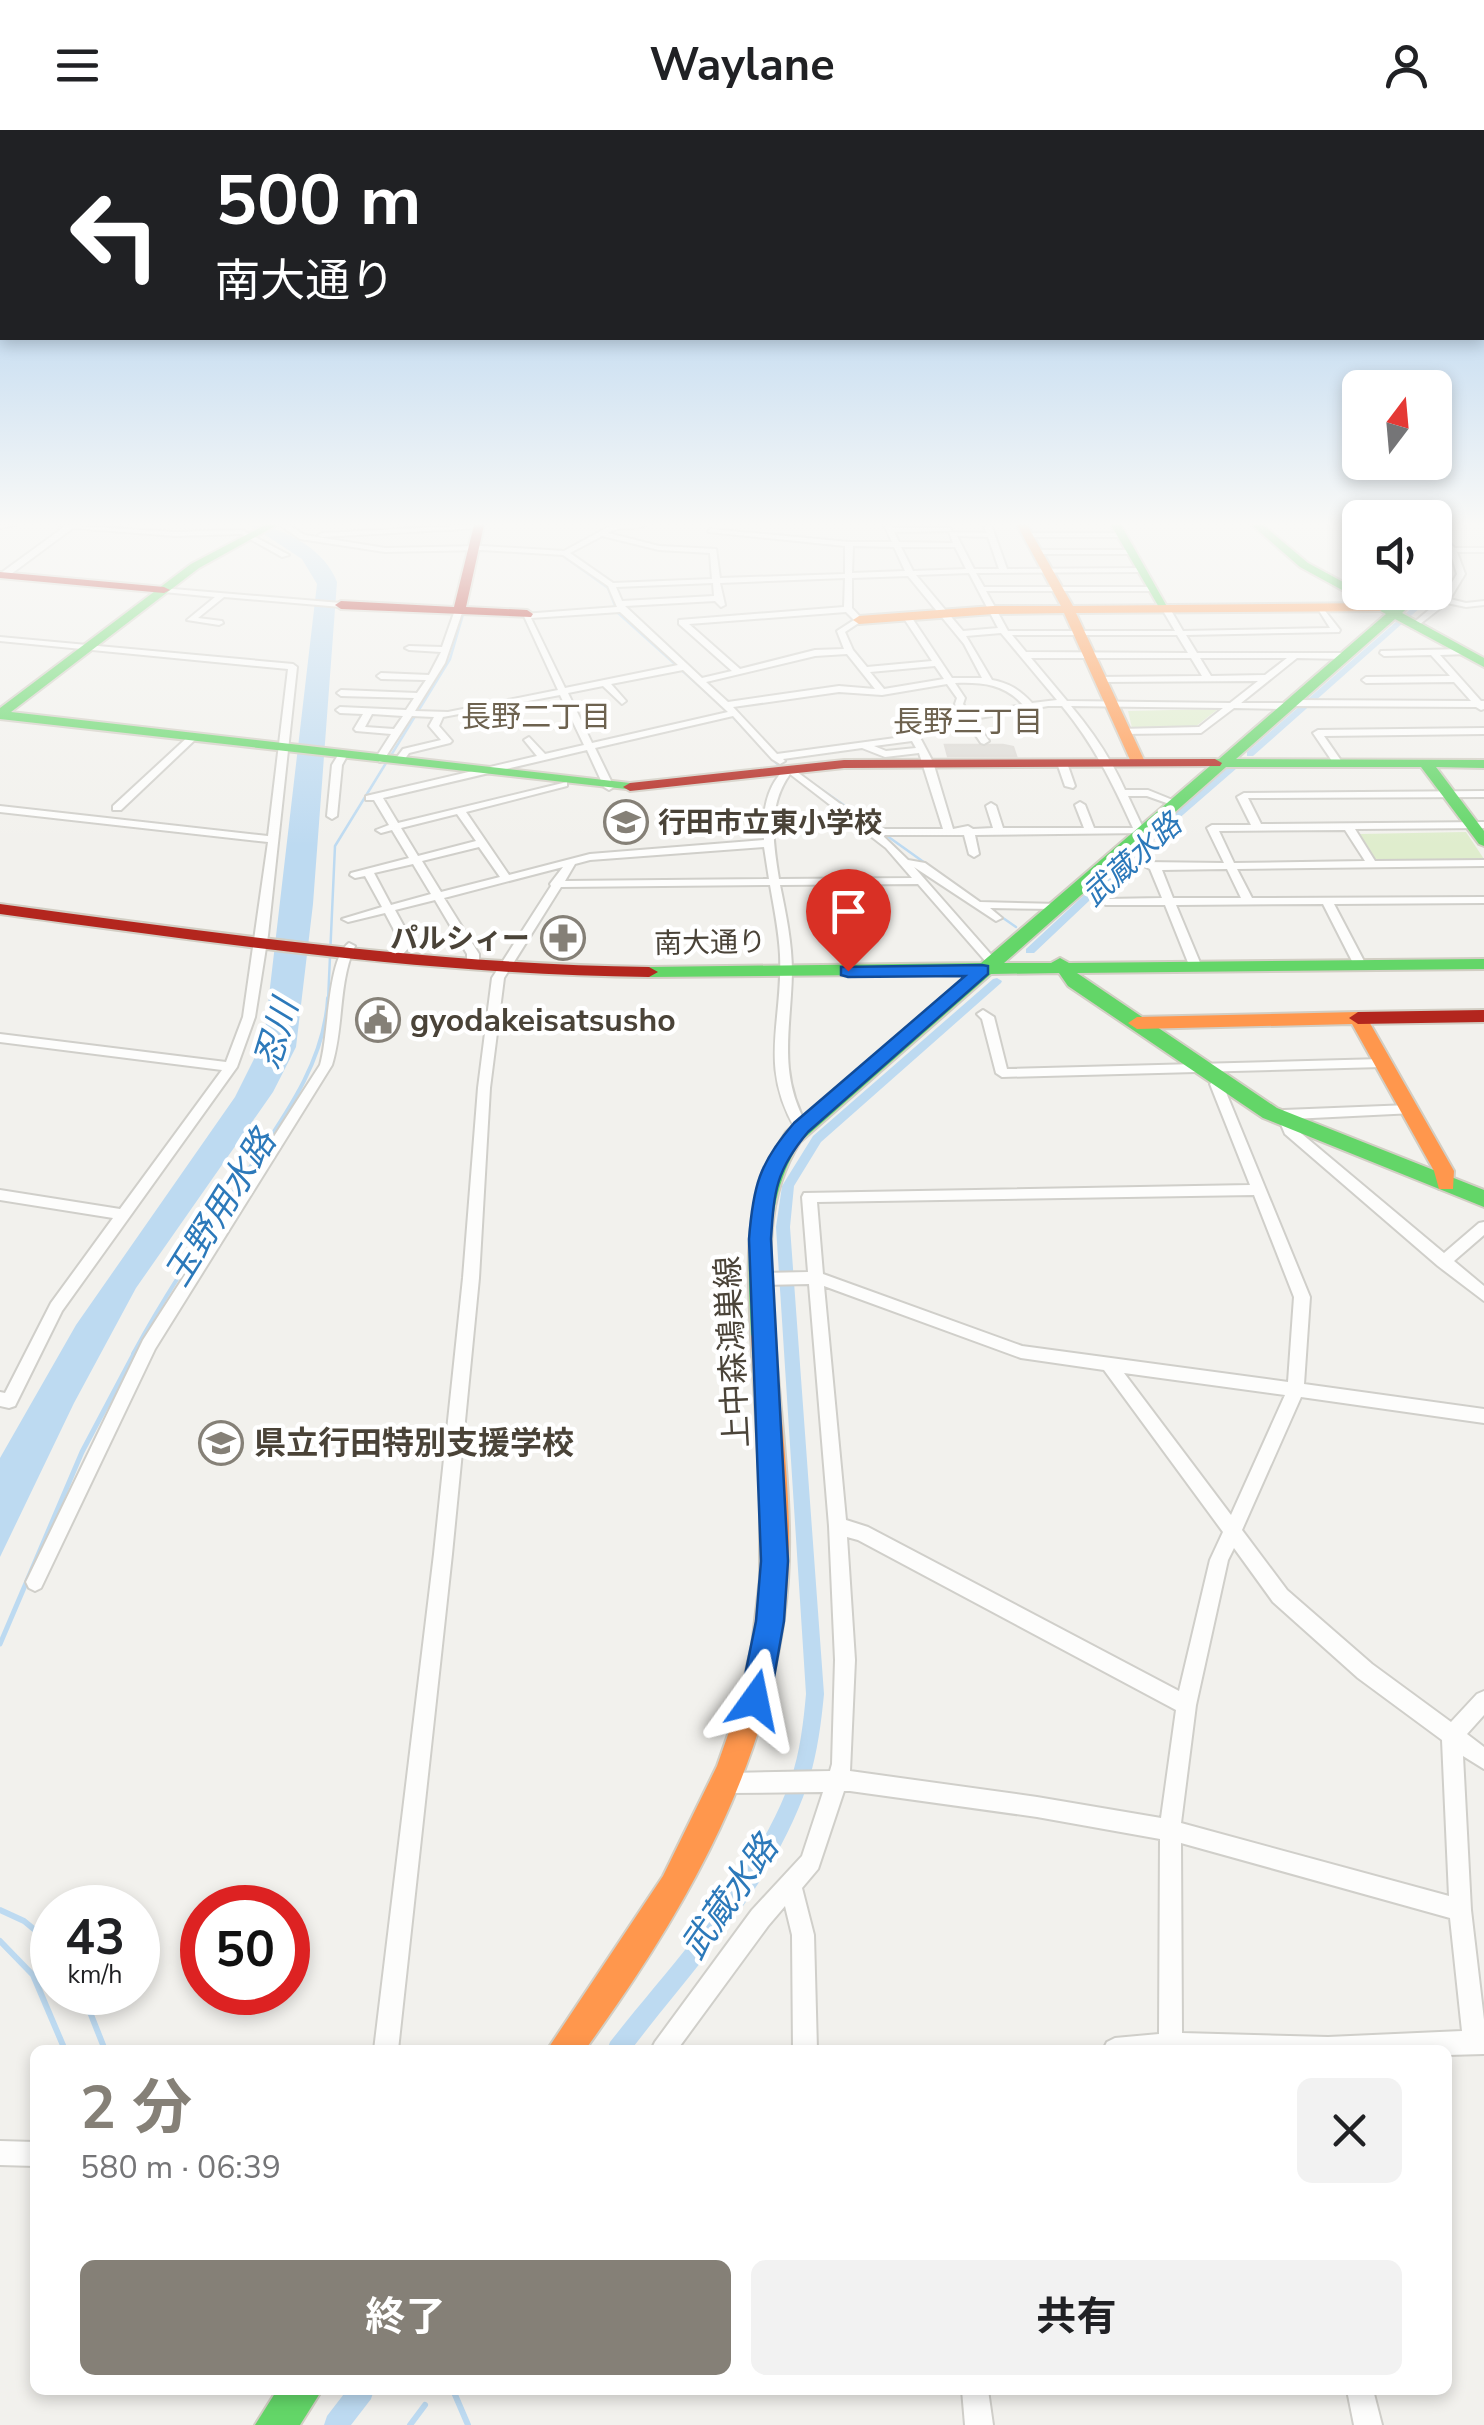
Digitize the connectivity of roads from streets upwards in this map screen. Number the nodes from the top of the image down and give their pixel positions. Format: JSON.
{"nodes":[{"id":1,"x":108,"y":632,"type":"edge"},
{"id":2,"x":454,"y":632,"type":"edge"},
{"id":3,"x":535,"y":632,"type":"edge"},
{"id":4,"x":645,"y":632,"type":"edge"},
{"id":5,"x":693,"y":632,"type":"edge"},
{"id":6,"x":841,"y":632,"type":"edge"},
{"id":7,"x":917,"y":632,"type":"edge"},
{"id":8,"x":969,"y":632,"type":"edge"},
{"id":9,"x":1006,"y":632,"type":"edge"},
{"id":10,"x":1069,"y":632,"type":"edge"},
{"id":11,"x":1170,"y":632,"type":"edge"},
{"id":12,"x":1180,"y":632,"type":"edge"},
{"id":13,"x":1376,"y":632,"type":"edge"},
{"id":14,"x":1427,"y":632,"type":"edge"},
{"id":15,"x":1078,"y":633,"type":"junction"},
{"id":16,"x":961,"y":634,"type":"joint"},
{"id":17,"x":0,"y":638,"type":"edge"},
{"id":18,"x":88,"y":647,"type":"junction"},
{"id":19,"x":409,"y":648,"type":"dead end"},
{"id":20,"x":447,"y":650,"type":"junction"},
{"id":21,"x":849,"y":651,"type":"junction"},
{"id":22,"x":1384,"y":653,"type":"dead end"},
{"id":23,"x":1434,"y":653,"type":"junction"},
{"id":24,"x":1397,"y":654,"type":"junction"},
{"id":25,"x":1024,"y":655,"type":"junction"},
{"id":26,"x":1088,"y":655,"type":"junction"},
{"id":27,"x":1194,"y":655,"type":"junction"},
{"id":28,"x":1298,"y":655,"type":"junction"},
{"id":29,"x":1334,"y":656,"type":"junction"},
{"id":30,"x":1474,"y":657,"type":"edge"},
{"id":31,"x":938,"y":663,"type":"junction"},
{"id":32,"x":680,"y":668,"type":"junction"},
{"id":33,"x":864,"y":670,"type":"junction"},
{"id":34,"x":738,"y":672,"type":"junction"},
{"id":35,"x":381,"y":676,"type":"dead end"},
{"id":36,"x":431,"y":678,"type":"junction"},
{"id":37,"x":1208,"y":678,"type":"junction"},
{"id":38,"x":1266,"y":678,"type":"junction"},
{"id":39,"x":1099,"y":679,"type":"junction"},
{"id":40,"x":1421,"y":679,"type":"junction"},
{"id":41,"x":1457,"y":679,"type":"junction"},
{"id":42,"x":700,"y":681,"type":"junction"},
{"id":43,"x":951,"y":682,"type":"junction"},
{"id":44,"x":988,"y":682,"type":"junction"},
{"id":45,"x":606,"y":684,"type":"junction"},
{"id":46,"x":882,"y":692,"type":"junction"},
{"id":47,"x":341,"y":693,"type":"dead end"},
{"id":48,"x":563,"y":694,"type":"junction"},
{"id":49,"x":420,"y":696,"type":"junction"},
{"id":50,"x":622,"y":701,"type":"dead end"},
{"id":51,"x":1062,"y":704,"type":"junction"},
{"id":52,"x":1110,"y":704,"type":"junction"},
{"id":53,"x":1385,"y":704,"type":"junction"},
{"id":54,"x":1234,"y":705,"type":"junction"},
{"id":55,"x":1292,"y":705,"type":"junction"},
{"id":56,"x":1482,"y":706,"type":"edge"},
{"id":57,"x":1030,"y":707,"type":"junction"},
{"id":58,"x":340,"y":710,"type":"dead end"},
{"id":59,"x":730,"y":711,"type":"junction"},
{"id":60,"x":369,"y":712,"type":"junction"},
{"id":61,"x":413,"y":714,"type":"junction"},
{"id":62,"x":0,"y":715,"type":"edge"},
{"id":63,"x":440,"y":715,"type":"junction"},
{"id":64,"x":966,"y":719,"type":"junction"},
{"id":65,"x":1123,"y":731,"type":"junction"},
{"id":66,"x":1484,"y":731,"type":"edge"},
{"id":67,"x":398,"y":732,"type":"junction"},
{"id":68,"x":194,"y":736,"type":"junction"},
{"id":69,"x":914,"y":738,"type":"junction"},
{"id":70,"x":528,"y":740,"type":"dead end"},
{"id":71,"x":984,"y":741,"type":"dead end"},
{"id":72,"x":287,"y":746,"type":"junction"},
{"id":73,"x":590,"y":746,"type":"junction"},
{"id":74,"x":865,"y":746,"type":"junction"},
{"id":75,"x":338,"y":753,"type":"junction"},
{"id":76,"x":924,"y":756,"type":"junction"},
{"id":77,"x":543,"y":758,"type":"junction"},
{"id":78,"x":389,"y":760,"type":"junction"},
{"id":79,"x":1108,"y":762,"type":"junction"},
{"id":80,"x":1138,"y":762,"type":"junction"},
{"id":81,"x":1223,"y":762,"type":"junction"},
{"id":82,"x":1336,"y":762,"type":"junction"},
{"id":83,"x":782,"y":763,"type":"junction"},
{"id":84,"x":1062,"y":763,"type":"junction"},
{"id":85,"x":1425,"y":764,"type":"junction"},
{"id":86,"x":1484,"y":764,"type":"edge"},
{"id":87,"x":481,"y":772,"type":"junction"},
{"id":88,"x":564,"y":784,"type":"junction"},
{"id":89,"x":1070,"y":786,"type":"dead end"},
{"id":90,"x":609,"y":787,"type":"junction"},
{"id":91,"x":1122,"y":793,"type":"junction"},
{"id":92,"x":1448,"y":794,"type":"junction"},
{"id":93,"x":1484,"y":794,"type":"edge"},
{"id":94,"x":1176,"y":803,"type":"junction"},
{"id":95,"x":1080,"y":804,"type":"dead end"},
{"id":96,"x":992,"y":806,"type":"dead end"},
{"id":97,"x":118,"y":808,"type":"dead end"},
{"id":98,"x":0,"y":809,"type":"edge"},
{"id":99,"x":460,"y":812,"type":"junction"},
{"id":100,"x":332,"y":816,"type":"dead end"},
{"id":101,"x":394,"y":827,"type":"junction"},
{"id":102,"x":1348,"y":827,"type":"junction"},
{"id":103,"x":998,"y":828,"type":"junction"},
{"id":104,"x":1089,"y":828,"type":"junction"},
{"id":105,"x":948,"y":829,"type":"junction"},
{"id":106,"x":968,"y":829,"type":"junction"},
{"id":107,"x":1258,"y":829,"type":"junction"},
{"id":108,"x":380,"y":830,"type":"dead end"},
{"id":109,"x":1141,"y":830,"type":"junction"},
{"id":110,"x":1480,"y":830,"type":"edge"},
{"id":111,"x":873,"y":832,"type":"junction"},
{"id":112,"x":272,"y":840,"type":"junction"},
{"id":113,"x":482,"y":843,"type":"junction"},
{"id":114,"x":770,"y":843,"type":"junction"},
{"id":115,"x":974,"y":854,"type":"dead end"},
{"id":116,"x":416,"y":859,"type":"junction"},
{"id":117,"x":572,"y":861,"type":"junction"},
{"id":118,"x":906,"y":863,"type":"junction"},
{"id":119,"x":1372,"y":864,"type":"junction"},
{"id":120,"x":1484,"y":864,"type":"edge"},
{"id":121,"x":1230,"y":866,"type":"junction"},
{"id":122,"x":505,"y":877,"type":"junction"},
{"id":123,"x":922,"y":880,"type":"junction"},
{"id":124,"x":774,"y":882,"type":"junction"},
{"id":125,"x":555,"y":884,"type":"junction"},
{"id":126,"x":437,"y":895,"type":"junction"},
{"id":127,"x":1484,"y":900,"type":"edge"},
{"id":128,"x":0,"y":901,"type":"edge"},
{"id":129,"x":1106,"y":902,"type":"dead end"},
{"id":130,"x":1248,"y":902,"type":"junction"},
{"id":131,"x":1327,"y":902,"type":"junction"},
{"id":132,"x":1168,"y":903,"type":"junction"},
{"id":133,"x":982,"y":905,"type":"junction"},
{"id":134,"x":1056,"y":906,"type":"junction"},
{"id":135,"x":388,"y":908,"type":"junction"},
{"id":136,"x":0,"y":909,"type":"edge"},
{"id":137,"x":996,"y":918,"type":"dead end"},
{"id":138,"x":348,"y":919,"type":"dead end"},
{"id":139,"x":264,"y":939,"type":"junction"},
{"id":140,"x":331,"y":948,"type":"junction"},
{"id":141,"x":399,"y":952,"type":"junction"},
{"id":142,"x":1484,"y":955,"type":"edge"},
{"id":143,"x":1357,"y":960,"type":"junction"},
{"id":144,"x":473,"y":961,"type":"junction"},
{"id":145,"x":1194,"y":961,"type":"junction"},
{"id":146,"x":1484,"y":964,"type":"edge"},
{"id":147,"x":1061,"y":965,"type":"junction"},
{"id":148,"x":987,"y":966,"type":"junction"},
{"id":149,"x":502,"y":967,"type":"junction"},
{"id":150,"x":785,"y":968,"type":"junction"},
{"id":151,"x":983,"y":1014,"type":"dead end"},
{"id":152,"x":1484,"y":1016,"type":"edge"},
{"id":153,"x":1358,"y":1018,"type":"junction"},
{"id":154,"x":1137,"y":1023,"type":"junction"},
{"id":155,"x":0,"y":1038,"type":"edge"},
{"id":156,"x":1382,"y":1064,"type":"junction"},
{"id":157,"x":231,"y":1067,"type":"junction"},
{"id":158,"x":1212,"y":1074,"type":"junction"},
{"id":159,"x":1409,"y":1110,"type":"junction"},
{"id":160,"x":1285,"y":1119,"type":"junction"},
{"id":161,"x":801,"y":1128,"type":"junction"},
{"id":162,"x":1446,"y":1184,"type":"junction"},
{"id":163,"x":1258,"y":1190,"type":"junction"},
{"id":164,"x":0,"y":1195,"type":"edge"},
{"id":165,"x":1484,"y":1199,"type":"edge"},
{"id":166,"x":125,"y":1215,"type":"junction"},
{"id":167,"x":1484,"y":1227,"type":"edge"},
{"id":168,"x":1443,"y":1262,"type":"junction"},
{"id":169,"x":810,"y":1278,"type":"junction"},
{"id":170,"x":768,"y":1279,"type":"junction"},
{"id":171,"x":1484,"y":1295,"type":"edge"},
{"id":172,"x":1110,"y":1366,"type":"junction"},
{"id":173,"x":1296,"y":1390,"type":"junction"},
{"id":174,"x":4,"y":1400,"type":"edge"},
{"id":175,"x":1484,"y":1416,"type":"edge"},
{"id":176,"x":0,"y":1418,"type":"edge"},
{"id":177,"x":838,"y":1526,"type":"junction"},
{"id":178,"x":1231,"y":1531,"type":"junction"},
{"id":179,"x":35,"y":1582,"type":"dead end"},
{"id":180,"x":1484,"y":1701,"type":"edge"},
{"id":181,"x":1186,"y":1705,"type":"junction"},
{"id":182,"x":1452,"y":1736,"type":"junction"},
{"id":183,"x":1484,"y":1759,"type":"edge"},
{"id":184,"x":828,"y":1782,"type":"junction"},
{"id":185,"x":730,"y":1783,"type":"junction"},
{"id":186,"x":1170,"y":1830,"type":"junction"},
{"id":187,"x":791,"y":1886,"type":"junction"},
{"id":188,"x":1460,"y":1910,"type":"junction"},
{"id":189,"x":1480,"y":2042,"type":"edge"},
{"id":190,"x":1171,"y":2044,"type":"junction"},
{"id":191,"x":387,"y":2045,"type":"edge"},
{"id":192,"x":568,"y":2045,"type":"edge"},
{"id":193,"x":667,"y":2045,"type":"edge"},
{"id":194,"x":805,"y":2045,"type":"edge"},
{"id":195,"x":1162,"y":2045,"type":"edge"},
{"id":196,"x":1197,"y":2045,"type":"edge"},
{"id":197,"x":1423,"y":2045,"type":"edge"},
{"id":198,"x":0,"y":2153,"type":"edge"},
{"id":199,"x":30,"y":2154,"type":"edge"},
{"id":200,"x":298,"y":2395,"type":"edge"},
{"id":201,"x":976,"y":2395,"type":"edge"},
{"id":202,"x":1361,"y":2395,"type":"edge"},
{"id":203,"x":275,"y":2425,"type":"edge"},
{"id":204,"x":978,"y":2425,"type":"edge"},
{"id":205,"x":1368,"y":2425,"type":"edge"}],
"edges":[{"from":1,"to":18,"type":"street"},
{"from":2,"to":20,"type":"street"},
{"from":3,"to":48,"type":"street"},
{"from":4,"to":32,"type":"street"},
{"from":5,"to":34,"type":"street"},
{"from":6,"to":21,"type":"street"},
{"from":7,"to":31,"type":"street"},
{"from":8,"to":16,"type":"street"},
{"from":9,"to":25,"type":"street"},
{"from":10,"to":15,"type":"street"},
{"from":11,"to":15,"type":"street"},
{"from":12,"to":27,"type":"street"},
{"from":13,"to":29,"type":"street","name":"上中森鴻巣線"},
{"from":14,"to":30,"type":"street"},
{"from":15,"to":26,"type":"street"},
{"from":16,"to":44,"type":"street"},
{"from":17,"to":18,"type":"street"},
{"from":18,"to":62,"type":"street"},
{"from":18,"to":72,"type":"street"},
{"from":19,"to":20,"type":"street"},
{"from":20,"to":36,"type":"street"},
{"from":21,"to":33,"type":"street"},
{"from":21,"to":34,"type":"street"},
{"from":22,"to":24,"type":"street"},
{"from":23,"to":24,"type":"street"},
{"from":23,"to":30,"type":"street"},
{"from":23,"to":41,"type":"street"},
{"from":24,"to":40,"type":"street"},
{"from":25,"to":26,"type":"street"},
{"from":25,"to":51,"type":"street"},
{"from":26,"to":27,"type":"street"},
{"from":26,"to":39,"type":"street"},
{"from":27,"to":28,"type":"street"},
{"from":27,"to":37,"type":"street"},
{"from":28,"to":29,"type":"street"},
{"from":28,"to":29,"type":"street"},
{"from":28,"to":38,"type":"street"},
{"from":29,"to":55,"type":"street","name":"上中森鴻巣線"},
{"from":31,"to":33,"type":"street"},
{"from":31,"to":43,"type":"street"},
{"from":32,"to":42,"type":"street"},
{"from":32,"to":45,"type":"street"},
{"from":33,"to":46,"type":"street"},
{"from":34,"to":42,"type":"street"},
{"from":35,"to":36,"type":"street"},
{"from":36,"to":49,"type":"street"},
{"from":37,"to":38,"type":"street"},
{"from":37,"to":39,"type":"street"},
{"from":38,"to":54,"type":"street"},
{"from":39,"to":52,"type":"street"},
{"from":40,"to":41,"type":"street"},
{"from":40,"to":53,"type":"street"},
{"from":41,"to":56,"type":"street"},
{"from":42,"to":59,"type":"street"},
{"from":43,"to":44,"type":"street"},
{"from":43,"to":46,"type":"street"},
{"from":43,"to":64,"type":"street"},
{"from":44,"to":57,"type":"street"},
{"from":45,"to":48,"type":"street"},
{"from":45,"to":50,"type":"street"},
{"from":46,"to":59,"type":"street"},
{"from":47,"to":49,"type":"street"},
{"from":48,"to":63,"type":"street"},
{"from":48,"to":73,"type":"street"},
{"from":49,"to":61,"type":"street"},
{"from":51,"to":52,"type":"street"},
{"from":51,"to":57,"type":"street"},
{"from":51,"to":79,"type":"street"},
{"from":52,"to":54,"type":"street"},
{"from":52,"to":65,"type":"street"},
{"from":53,"to":55,"type":"street"},
{"from":53,"to":56,"type":"street"},
{"from":54,"to":55,"type":"street"},
{"from":54,"to":65,"type":"street"},
{"from":55,"to":81,"type":"street","name":"上中森鴻巣線"},
{"from":57,"to":64,"type":"street"},
{"from":58,"to":60,"type":"street"},
{"from":59,"to":73,"type":"street"},
{"from":59,"to":83,"type":"street"},
{"from":60,"to":61,"type":"street"},
{"from":60,"to":67,"type":"street"},
{"from":61,"to":63,"type":"street"},
{"from":61,"to":67,"type":"street"},
{"from":62,"to":68,"type":"street"},
{"from":63,"to":78,"type":"street"},
{"from":64,"to":69,"type":"street"},
{"from":64,"to":71,"type":"street"},
{"from":65,"to":80,"type":"street"},
{"from":66,"to":82,"type":"street"},
{"from":67,"to":78,"type":"street"},
{"from":68,"to":72,"type":"street"},
{"from":68,"to":97,"type":"street"},
{"from":69,"to":74,"type":"street"},
{"from":69,"to":76,"type":"street"},
{"from":70,"to":77,"type":"street"},
{"from":72,"to":75,"type":"street"},
{"from":72,"to":112,"type":"street"},
{"from":73,"to":77,"type":"street"},
{"from":73,"to":90,"type":"street"},
{"from":74,"to":76,"type":"street"},
{"from":74,"to":83,"type":"street"},
{"from":75,"to":78,"type":"street"},
{"from":75,"to":100,"type":"street"},
{"from":76,"to":83,"type":"street"},
{"from":76,"to":84,"type":"street"},
{"from":76,"to":105,"type":"street"},
{"from":77,"to":87,"type":"street"},
{"from":78,"to":87,"type":"street"},
{"from":79,"to":80,"type":"street"},
{"from":79,"to":84,"type":"street"},
{"from":79,"to":91,"type":"street"},
{"from":80,"to":81,"type":"street"},
{"from":81,"to":82,"type":"street"},
{"from":81,"to":94,"type":"street","name":"上中森鴻巣線"},
{"from":82,"to":85,"type":"street"},
{"from":83,"to":90,"type":"street"},
{"from":83,"to":111,"type":"street"},
{"from":83,"to":114,"type":"street"},
{"from":84,"to":89,"type":"street"},
{"from":85,"to":86,"type":"street"},
{"from":85,"to":92,"type":"street"},
{"from":87,"to":88,"type":"street"},
{"from":87,"to":101,"type":"street"},
{"from":88,"to":90,"type":"street"},
{"from":88,"to":99,"type":"street"},
{"from":91,"to":94,"type":"street"},
{"from":91,"to":109,"type":"street"},
{"from":92,"to":93,"type":"street"},
{"from":92,"to":107,"type":"street"},
{"from":92,"to":110,"type":"street"},
{"from":94,"to":109,"type":"street","name":"上中森鴻巣線"},
{"from":95,"to":104,"type":"street"},
{"from":96,"to":103,"type":"street"},
{"from":98,"to":112,"type":"street"},
{"from":99,"to":101,"type":"street"},
{"from":99,"to":113,"type":"street"},
{"from":101,"to":108,"type":"street"},
{"from":101,"to":116,"type":"street"},
{"from":102,"to":107,"type":"street"},
{"from":102,"to":110,"type":"street"},
{"from":102,"to":119,"type":"street"},
{"from":103,"to":104,"type":"street"},
{"from":103,"to":106,"type":"street"},
{"from":104,"to":109,"type":"street"},
{"from":105,"to":106,"type":"street"},
{"from":105,"to":111,"type":"street"},
{"from":106,"to":115,"type":"street"},
{"from":107,"to":121,"type":"street"},
{"from":109,"to":134,"type":"street","name":"上中森鴻巣線"},
{"from":111,"to":118,"type":"street"},
{"from":112,"to":139,"type":"street"},
{"from":113,"to":116,"type":"street"},
{"from":113,"to":122,"type":"street"},
{"from":114,"to":117,"type":"street"},
{"from":114,"to":124,"type":"street"},
{"from":116,"to":126,"type":"street"},
{"from":116,"to":135,"type":"street"},
{"from":117,"to":122,"type":"street"},
{"from":117,"to":125,"type":"street"},
{"from":118,"to":123,"type":"street"},
{"from":118,"to":133,"type":"street"},
{"from":119,"to":120,"type":"street"},
{"from":119,"to":121,"type":"street"},
{"from":121,"to":130,"type":"street"},
{"from":121,"to":132,"type":"street"},
{"from":122,"to":126,"type":"street"},
{"from":123,"to":124,"type":"street"},
{"from":123,"to":148,"type":"street"},
{"from":124,"to":125,"type":"street"},
{"from":124,"to":150,"type":"street"},
{"from":125,"to":149,"type":"street"},
{"from":126,"to":135,"type":"street"},
{"from":126,"to":144,"type":"street"},
{"from":127,"to":131,"type":"street"},
{"from":128,"to":139,"type":"street","name":"南大通り"},
{"from":129,"to":132,"type":"street"},
{"from":130,"to":131,"type":"street"},
{"from":130,"to":132,"type":"street"},
{"from":131,"to":143,"type":"street"},
{"from":132,"to":145,"type":"street"},
{"from":133,"to":134,"type":"street"},
{"from":133,"to":137,"type":"street"},
{"from":134,"to":148,"type":"street","name":"上中森鴻巣線"},
{"from":135,"to":138,"type":"street"},
{"from":135,"to":141,"type":"street"},
{"from":136,"to":139,"type":"street","name":"南大通り"},
{"from":139,"to":140,"type":"street","name":"南大通り"},
{"from":139,"to":157,"type":"street"},
{"from":140,"to":141,"type":"street","name":"南大通り"},
{"from":140,"to":149,"type":"street","name":"南大通り"},
{"from":140,"to":179,"type":"street"},
{"from":141,"to":144,"type":"street","name":"南大通り"},
{"from":142,"to":143,"type":"street","name":"南大通り"},
{"from":143,"to":145,"type":"street","name":"南大通り"},
{"from":143,"to":146,"type":"street","name":"南大通り"},
{"from":144,"to":149,"type":"street","name":"南大通り"},
{"from":145,"to":147,"type":"street","name":"南大通り"},
{"from":147,"to":148,"type":"street","name":"南大通り"},
{"from":147,"to":154,"type":"street"},
{"from":148,"to":150,"type":"street","name":"南大通り"},
{"from":148,"to":161,"type":"street","name":"上中森鴻巣線"},
{"from":149,"to":150,"type":"street","name":"南大通り"},
{"from":149,"to":191,"type":"street"},
{"from":150,"to":161,"type":"street"},
{"from":151,"to":158,"type":"street"},
{"from":152,"to":153,"type":"street"},
{"from":153,"to":154,"type":"street"},
{"from":153,"to":156,"type":"street"},
{"from":154,"to":158,"type":"street"},
{"from":155,"to":157,"type":"street"},
{"from":156,"to":158,"type":"street"},
{"from":156,"to":159,"type":"street"},
{"from":157,"to":166,"type":"street"},
{"from":158,"to":160,"type":"street"},
{"from":158,"to":163,"type":"street"},
{"from":159,"to":160,"type":"street"},
{"from":159,"to":162,"type":"street"},
{"from":160,"to":162,"type":"street"},
{"from":160,"to":168,"type":"street"},
{"from":161,"to":170,"type":"street","name":"上中森鴻巣線"},
{"from":162,"to":165,"type":"street"},
{"from":163,"to":169,"type":"street"},
{"from":163,"to":173,"type":"street"},
{"from":164,"to":166,"type":"street"},
{"from":166,"to":174,"type":"street"},
{"from":167,"to":168,"type":"street"},
{"from":168,"to":171,"type":"street"},
{"from":169,"to":170,"type":"street"},
{"from":169,"to":172,"type":"street"},
{"from":169,"to":177,"type":"street"},
{"from":170,"to":185,"type":"street","name":"上中森鴻巣線"},
{"from":172,"to":173,"type":"street"},
{"from":172,"to":178,"type":"street"},
{"from":173,"to":175,"type":"street"},
{"from":173,"to":178,"type":"street"},
{"from":174,"to":176,"type":"street"},
{"from":177,"to":181,"type":"street"},
{"from":177,"to":184,"type":"street"},
{"from":178,"to":181,"type":"street"},
{"from":178,"to":182,"type":"street"},
{"from":180,"to":182,"type":"street"},
{"from":181,"to":186,"type":"street"},
{"from":182,"to":183,"type":"street"},
{"from":182,"to":188,"type":"street"},
{"from":184,"to":185,"type":"street"},
{"from":184,"to":186,"type":"street"},
{"from":184,"to":187,"type":"street"},
{"from":185,"to":192,"type":"street","name":"上中森鴻巣線"},
{"from":186,"to":188,"type":"street"},
{"from":186,"to":190,"type":"street"},
{"from":187,"to":193,"type":"street"},
{"from":187,"to":194,"type":"street"},
{"from":188,"to":189,"type":"street"},
{"from":189,"to":197,"type":"street"},
{"from":190,"to":195,"type":"street"},
{"from":190,"to":196,"type":"street"},
{"from":198,"to":199,"type":"street"},
{"from":200,"to":203,"type":"street"},
{"from":201,"to":204,"type":"street"},
{"from":202,"to":205,"type":"street"}]}
